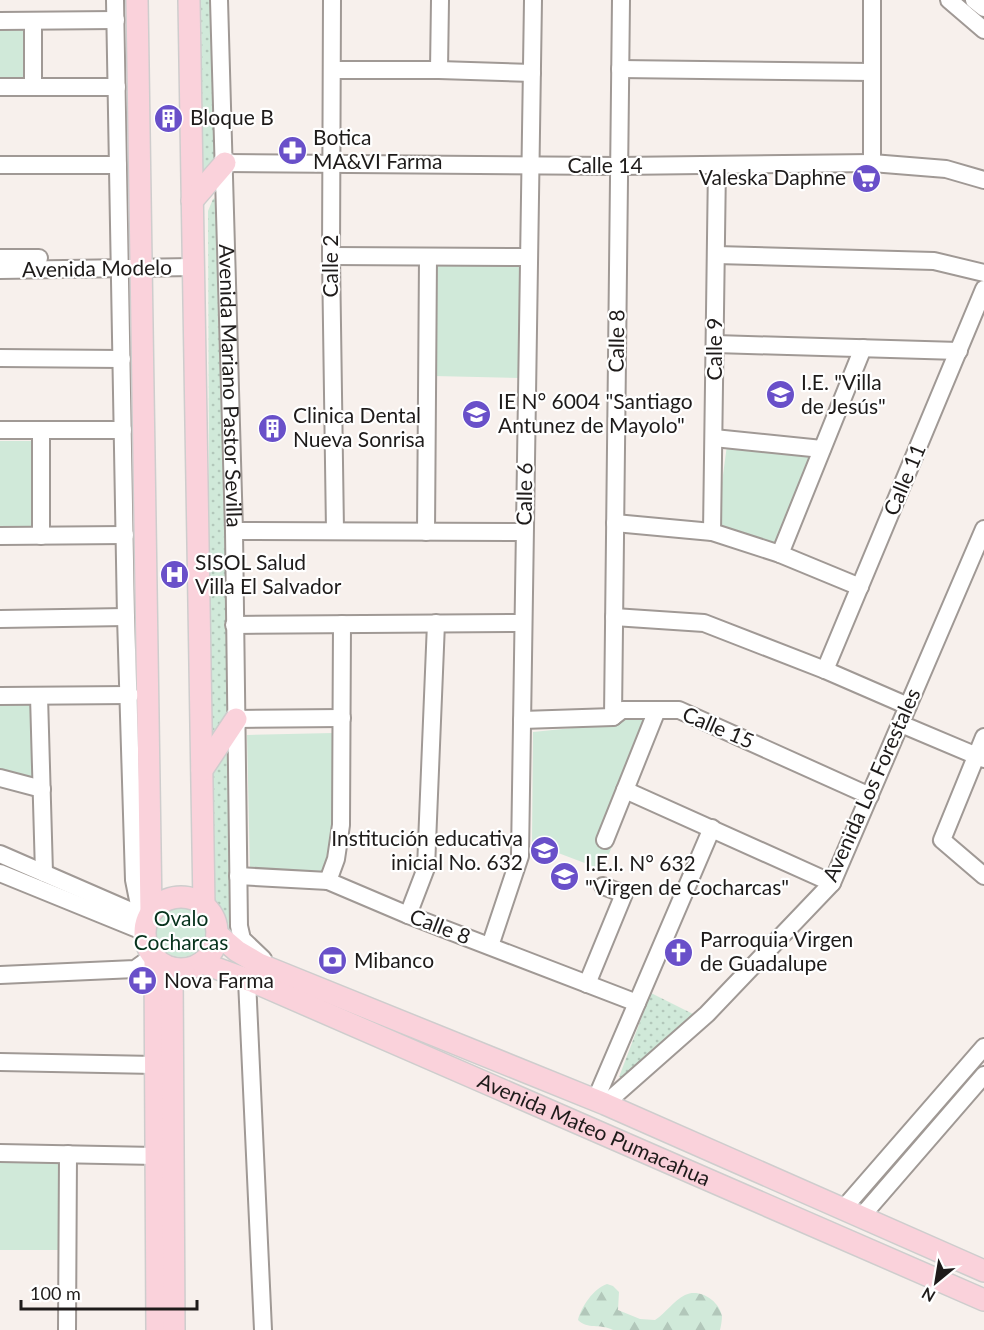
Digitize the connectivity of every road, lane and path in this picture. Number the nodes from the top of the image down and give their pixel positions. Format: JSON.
{"nodes":[{"id":1,"x":115,"y":0,"type":"edge"},
{"id":2,"x":137,"y":0,"type":"edge"},
{"id":3,"x":189,"y":0,"type":"edge"},
{"id":4,"x":219,"y":0,"type":"edge"},
{"id":5,"x":332,"y":0,"type":"edge"},
{"id":6,"x":440,"y":0,"type":"edge"},
{"id":7,"x":533,"y":0,"type":"edge"},
{"id":8,"x":621,"y":0,"type":"edge"},
{"id":9,"x":872,"y":0,"type":"edge"},
{"id":10,"x":949,"y":0,"type":"edge"},
{"id":11,"x":974,"y":0,"type":"edge"},
{"id":12,"x":984,"y":8,"type":"edge"},
{"id":13,"x":116,"y":20,"type":"junction"},
{"id":14,"x":0,"y":21,"type":"edge"},
{"id":15,"x":33,"y":21,"type":"junction"},
{"id":16,"x":984,"y":30,"type":"edge"},
{"id":17,"x":620,"y":69,"type":"junction"},
{"id":18,"x":332,"y":70,"type":"junction"},
{"id":19,"x":439,"y":70,"type":"junction"},
{"id":20,"x":872,"y":72,"type":"junction"},
{"id":21,"x":532,"y":73,"type":"junction"},
{"id":22,"x":0,"y":87,"type":"edge"},
{"id":23,"x":33,"y":87,"type":"junction"},
{"id":24,"x":117,"y":87,"type":"junction"},
{"id":25,"x":225,"y":163,"type":"junction"},
{"id":26,"x":872,"y":163,"type":"junction"},
{"id":27,"x":0,"y":165,"type":"edge"},
{"id":28,"x":118,"y":165,"type":"junction"},
{"id":29,"x":331,"y":165,"type":"junction"},
{"id":30,"x":717,"y":165,"type":"junction"},
{"id":31,"x":530,"y":166,"type":"junction"},
{"id":32,"x":619,"y":166,"type":"junction"},
{"id":33,"x":984,"y":180,"type":"edge"},
{"id":34,"x":192,"y":201,"type":"junction"},
{"id":35,"x":716,"y":255,"type":"junction"},
{"id":36,"x":331,"y":256,"type":"junction"},
{"id":37,"x":428,"y":257,"type":"junction"},
{"id":38,"x":529,"y":257,"type":"junction"},
{"id":39,"x":0,"y":258,"type":"edge"},
{"id":40,"x":193,"y":262,"type":"junction"},
{"id":41,"x":120,"y":263,"type":"junction"},
{"id":42,"x":141,"y":263,"type":"junction"},
{"id":43,"x":0,"y":270,"type":"edge"},
{"id":44,"x":984,"y":273,"type":"edge"},
{"id":45,"x":984,"y":289,"type":"edge"},
{"id":46,"x":715,"y":344,"type":"junction"},
{"id":47,"x":863,"y":348,"type":"junction"},
{"id":48,"x":958,"y":351,"type":"junction"},
{"id":49,"x":0,"y":358,"type":"edge"},
{"id":50,"x":122,"y":359,"type":"junction"},
{"id":51,"x":0,"y":430,"type":"edge"},
{"id":52,"x":41,"y":430,"type":"junction"},
{"id":53,"x":123,"y":430,"type":"junction"},
{"id":54,"x":714,"y":438,"type":"junction"},
{"id":55,"x":822,"y":449,"type":"junction"},
{"id":56,"x":615,"y":523,"type":"junction"},
{"id":57,"x":984,"y":529,"type":"edge"},
{"id":58,"x":234,"y":531,"type":"junction"},
{"id":59,"x":335,"y":531,"type":"junction"},
{"id":60,"x":524,"y":531,"type":"junction"},
{"id":61,"x":426,"y":532,"type":"junction"},
{"id":62,"x":712,"y":532,"type":"junction"},
{"id":63,"x":125,"y":535,"type":"junction"},
{"id":64,"x":0,"y":536,"type":"edge"},
{"id":65,"x":41,"y":536,"type":"junction"},
{"id":66,"x":780,"y":554,"type":"junction"},
{"id":67,"x":860,"y":587,"type":"junction"},
{"id":68,"x":126,"y":617,"type":"junction"},
{"id":69,"x":614,"y":617,"type":"junction"},
{"id":70,"x":0,"y":619,"type":"edge"},
{"id":71,"x":436,"y":623,"type":"junction"},
{"id":72,"x":523,"y":623,"type":"junction"},
{"id":73,"x":342,"y":624,"type":"junction"},
{"id":74,"x":234,"y":625,"type":"junction"},
{"id":75,"x":825,"y":670,"type":"junction"},
{"id":76,"x":130,"y":695,"type":"junction"},
{"id":77,"x":0,"y":696,"type":"edge"},
{"id":78,"x":39,"y":696,"type":"junction"},
{"id":79,"x":908,"y":706,"type":"junction"},
{"id":80,"x":657,"y":710,"type":"junction"},
{"id":81,"x":613,"y":717,"type":"junction"},
{"id":82,"x":342,"y":718,"type":"junction"},
{"id":83,"x":236,"y":719,"type":"junction"},
{"id":84,"x":522,"y":720,"type":"junction"},
{"id":85,"x":901,"y":724,"type":"junction"},
{"id":86,"x":984,"y":737,"type":"edge"},
{"id":87,"x":980,"y":758,"type":"edge"},
{"id":88,"x":202,"y":770,"type":"junction"},
{"id":89,"x":0,"y":778,"type":"edge"},
{"id":90,"x":42,"y":789,"type":"junction"},
{"id":91,"x":625,"y":790,"type":"junction"},
{"id":92,"x":870,"y":796,"type":"junction"},
{"id":93,"x":712,"y":828,"type":"junction"},
{"id":94,"x":605,"y":840,"type":"dead end"},
{"id":95,"x":0,"y":854,"type":"edge"},
{"id":96,"x":0,"y":873,"type":"edge"},
{"id":97,"x":44,"y":873,"type":"junction"},
{"id":98,"x":238,"y":876,"type":"junction"},
{"id":99,"x":984,"y":876,"type":"edge"},
{"id":100,"x":328,"y":880,"type":"junction"},
{"id":101,"x":832,"y":883,"type":"junction"},
{"id":102,"x":603,"y":886,"type":"dead end"},
{"id":103,"x":204,"y":906,"type":"junction"},
{"id":104,"x":408,"y":915,"type":"junction"},
{"id":105,"x":148,"y":919,"type":"junction"},
{"id":106,"x":217,"y":934,"type":"junction"},
{"id":107,"x":490,"y":946,"type":"junction"},
{"id":108,"x":160,"y":961,"type":"junction"},
{"id":109,"x":201,"y":963,"type":"junction"},
{"id":110,"x":277,"y":972,"type":"junction"},
{"id":111,"x":0,"y":975,"type":"edge"},
{"id":112,"x":247,"y":980,"type":"junction"},
{"id":113,"x":587,"y":984,"type":"junction"},
{"id":114,"x":637,"y":1003,"type":"junction"},
{"id":115,"x":984,"y":1047,"type":"edge"},
{"id":116,"x":0,"y":1062,"type":"edge"},
{"id":117,"x":155,"y":1065,"type":"junction"},
{"id":118,"x":984,"y":1075,"type":"edge"},
{"id":119,"x":600,"y":1102,"type":"junction"},
{"id":120,"x":0,"y":1153,"type":"edge"},
{"id":121,"x":68,"y":1154,"type":"junction"},
{"id":122,"x":156,"y":1156,"type":"junction"},
{"id":123,"x":852,"y":1213,"type":"junction"},
{"id":124,"x":984,"y":1271,"type":"edge"},
{"id":125,"x":984,"y":1300,"type":"edge"},
{"id":126,"x":67,"y":1330,"type":"edge"},
{"id":127,"x":158,"y":1330,"type":"edge"},
{"id":128,"x":174,"y":1330,"type":"edge"},
{"id":129,"x":263,"y":1330,"type":"edge"}],
"edges":[{"from":1,"to":13,"type":"street"},
{"from":2,"to":42,"type":"main road"},
{"from":3,"to":34,"type":"main road","name":"Avenida Mariano Pastor Sevilla"},
{"from":4,"to":25,"type":"street","name":"Avenida Mariano Pastor Sevilla"},
{"from":5,"to":18,"type":"street","name":"Calle 2"},
{"from":6,"to":19,"type":"street"},
{"from":7,"to":21,"type":"street","name":"Calle 6"},
{"from":8,"to":17,"type":"street","name":"Calle 8"},
{"from":9,"to":20,"type":"street"},
{"from":10,"to":16,"type":"street"},
{"from":11,"to":12,"type":"street"},
{"from":13,"to":15,"type":"street"},
{"from":13,"to":24,"type":"street"},
{"from":14,"to":15,"type":"street"},
{"from":15,"to":23,"type":"street"},
{"from":17,"to":20,"type":"street"},
{"from":17,"to":32,"type":"street","name":"Calle 8"},
{"from":18,"to":19,"type":"street"},
{"from":18,"to":29,"type":"street","name":"Calle 2"},
{"from":19,"to":21,"type":"street"},
{"from":20,"to":26,"type":"street"},
{"from":21,"to":31,"type":"street","name":"Calle 6"},
{"from":22,"to":23,"type":"street"},
{"from":23,"to":24,"type":"street"},
{"from":24,"to":28,"type":"street"},
{"from":25,"to":29,"type":"street","name":"Calle 14"},
{"from":25,"to":34,"type":"main road"},
{"from":25,"to":58,"type":"street","name":"Avenida Mariano Pastor Sevilla"},
{"from":26,"to":30,"type":"street","name":"Calle 14"},
{"from":26,"to":33,"type":"street","name":"Calle 14"},
{"from":27,"to":28,"type":"street"},
{"from":28,"to":41,"type":"street"},
{"from":29,"to":31,"type":"street","name":"Calle 14"},
{"from":29,"to":36,"type":"street","name":"Calle 2"},
{"from":30,"to":32,"type":"street","name":"Calle 14"},
{"from":30,"to":35,"type":"street","name":"Calle 9"},
{"from":31,"to":32,"type":"street","name":"Calle 14"},
{"from":31,"to":38,"type":"street","name":"Calle 6"},
{"from":32,"to":56,"type":"street","name":"Calle 8"},
{"from":34,"to":40,"type":"main road","name":"Avenida Mariano Pastor Sevilla"},
{"from":35,"to":44,"type":"street"},
{"from":35,"to":46,"type":"street","name":"Calle 9"},
{"from":36,"to":37,"type":"street"},
{"from":36,"to":59,"type":"street","name":"Calle 2"},
{"from":37,"to":38,"type":"street"},
{"from":37,"to":61,"type":"street"},
{"from":38,"to":60,"type":"street","name":"Calle 6"},
{"from":39,"to":41,"type":"street","name":"Avenida Modelo"},
{"from":40,"to":42,"type":"street","name":"Avenida Modelo"},
{"from":40,"to":88,"type":"main road","name":"Avenida Mariano Pastor Sevilla"},
{"from":41,"to":42,"type":"street","name":"Avenida Modelo"},
{"from":41,"to":43,"type":"street","name":"Avenida Modelo"},
{"from":41,"to":50,"type":"street"},
{"from":42,"to":105,"type":"main road"},
{"from":45,"to":48,"type":"street","name":"Calle 11"},
{"from":46,"to":47,"type":"street"},
{"from":46,"to":54,"type":"street","name":"Calle 9"},
{"from":47,"to":48,"type":"street"},
{"from":47,"to":55,"type":"street"},
{"from":48,"to":67,"type":"street","name":"Calle 11"},
{"from":49,"to":50,"type":"street"},
{"from":50,"to":53,"type":"street"},
{"from":51,"to":52,"type":"street"},
{"from":52,"to":53,"type":"street"},
{"from":52,"to":65,"type":"street"},
{"from":53,"to":63,"type":"street"},
{"from":54,"to":55,"type":"street"},
{"from":54,"to":62,"type":"street","name":"Calle 9"},
{"from":55,"to":66,"type":"street"},
{"from":56,"to":62,"type":"street"},
{"from":56,"to":69,"type":"street","name":"Calle 8"},
{"from":57,"to":79,"type":"street","name":"Avenida Los Forestales"},
{"from":58,"to":59,"type":"street"},
{"from":58,"to":74,"type":"street","name":"Avenida Mariano Pastor Sevilla"},
{"from":59,"to":61,"type":"street"},
{"from":60,"to":61,"type":"street"},
{"from":60,"to":72,"type":"street","name":"Calle 6"},
{"from":62,"to":66,"type":"street"},
{"from":63,"to":65,"type":"street"},
{"from":63,"to":68,"type":"street"},
{"from":64,"to":65,"type":"street"},
{"from":66,"to":67,"type":"street"},
{"from":67,"to":75,"type":"street","name":"Calle 11"},
{"from":68,"to":70,"type":"street"},
{"from":68,"to":76,"type":"street"},
{"from":69,"to":75,"type":"street"},
{"from":69,"to":81,"type":"street","name":"Calle 8"},
{"from":71,"to":72,"type":"street"},
{"from":71,"to":73,"type":"street"},
{"from":71,"to":104,"type":"street"},
{"from":72,"to":84,"type":"street","name":"Calle 6"},
{"from":73,"to":74,"type":"street"},
{"from":73,"to":82,"type":"street"},
{"from":74,"to":83,"type":"street","name":"Avenida Mariano Pastor Sevilla"},
{"from":75,"to":79,"type":"street"},
{"from":76,"to":78,"type":"street"},
{"from":76,"to":105,"type":"street"},
{"from":77,"to":78,"type":"street"},
{"from":78,"to":90,"type":"street"},
{"from":79,"to":85,"type":"street","name":"Avenida Los Forestales"},
{"from":80,"to":81,"type":"street","name":"Calle 15"},
{"from":80,"to":91,"type":"street"},
{"from":80,"to":92,"type":"street","name":"Calle 15"},
{"from":81,"to":84,"type":"street","name":"Calle 15"},
{"from":82,"to":83,"type":"street"},
{"from":82,"to":100,"type":"street"},
{"from":83,"to":88,"type":"main road"},
{"from":83,"to":98,"type":"street","name":"Avenida Mariano Pastor Sevilla"},
{"from":84,"to":107,"type":"street","name":"Calle 6"},
{"from":85,"to":87,"type":"street"},
{"from":85,"to":92,"type":"street","name":"Avenida Los Forestales"},
{"from":86,"to":87,"type":"street"},
{"from":87,"to":99,"type":"street"},
{"from":88,"to":103,"type":"main road","name":"Avenida Mariano Pastor Sevilla"},
{"from":89,"to":90,"type":"street"},
{"from":90,"to":97,"type":"street"},
{"from":91,"to":93,"type":"street"},
{"from":91,"to":94,"type":"street"},
{"from":92,"to":101,"type":"street","name":"Avenida Los Forestales"},
{"from":93,"to":101,"type":"street"},
{"from":93,"to":114,"type":"street"},
{"from":95,"to":97,"type":"street"},
{"from":96,"to":105,"type":"street"},
{"from":97,"to":105,"type":"street"},
{"from":98,"to":100,"type":"street","name":"Calle 8"},
{"from":98,"to":110,"type":"street","name":"Avenida Mariano Pastor Sevilla"},
{"from":100,"to":104,"type":"street","name":"Calle 8"},
{"from":101,"to":119,"type":"street","name":"Avenida Los Forestales"},
{"from":102,"to":113,"type":"street"},
{"from":103,"to":105,"type":"main road"},
{"from":103,"to":106,"type":"main road"},
{"from":104,"to":107,"type":"street","name":"Calle 8"},
{"from":105,"to":108,"type":"main road"},
{"from":106,"to":109,"type":"main road"},
{"from":106,"to":110,"type":"main road","name":"Avenida Mateo Pumacahua"},
{"from":107,"to":113,"type":"street","name":"Calle 8"},
{"from":108,"to":109,"type":"main road"},
{"from":108,"to":111,"type":"street"},
{"from":108,"to":117,"type":"main road"},
{"from":108,"to":128,"type":"main road"},
{"from":109,"to":112,"type":"main road","name":"Avenida Mateo Pumacahua"},
{"from":110,"to":119,"type":"main road","name":"Avenida Mateo Pumacahua"},
{"from":112,"to":125,"type":"main road","name":"Avenida Mateo Pumacahua"},
{"from":112,"to":129,"type":"street"},
{"from":113,"to":114,"type":"street","name":"Calle 8"},
{"from":114,"to":119,"type":"street"},
{"from":115,"to":123,"type":"street"},
{"from":116,"to":117,"type":"street"},
{"from":117,"to":122,"type":"main road"},
{"from":118,"to":123,"type":"street"},
{"from":119,"to":123,"type":"main road","name":"Avenida Mateo Pumacahua"},
{"from":120,"to":121,"type":"street"},
{"from":121,"to":122,"type":"street"},
{"from":121,"to":126,"type":"street"},
{"from":122,"to":127,"type":"main road"},
{"from":123,"to":124,"type":"main road","name":"Avenida Mateo Pumacahua"}]}
